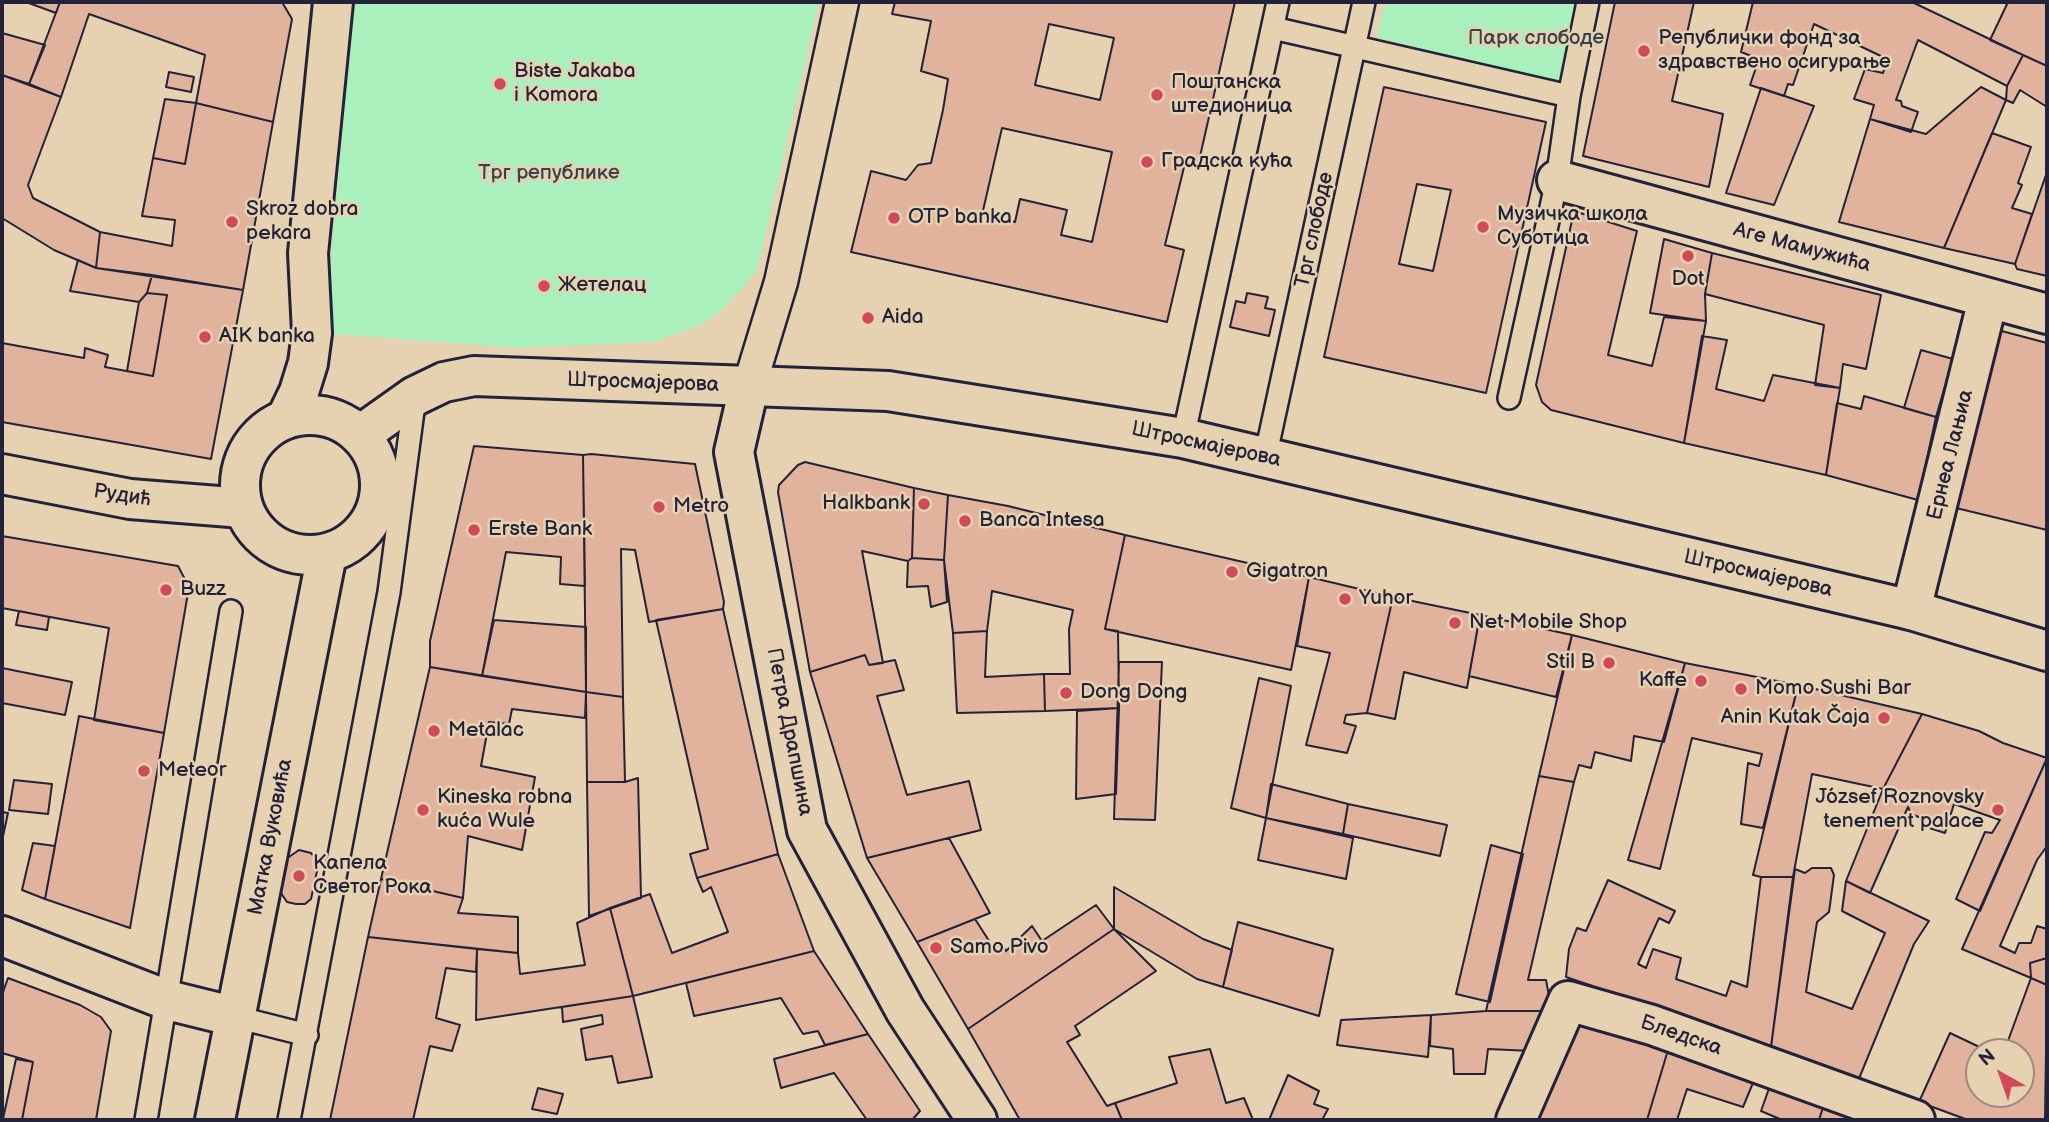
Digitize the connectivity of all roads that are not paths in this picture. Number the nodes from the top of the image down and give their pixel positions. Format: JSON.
{"nodes":[{"id":1,"x":333,"y":2,"type":"edge"},
{"id":2,"x":842,"y":2,"type":"edge"},
{"id":3,"x":1278,"y":2,"type":"edge"},
{"id":4,"x":1364,"y":2,"type":"edge"},
{"id":5,"x":1588,"y":2,"type":"edge"},
{"id":6,"x":1272,"y":28,"type":"junction"},
{"id":7,"x":1355,"y":46,"type":"junction"},
{"id":8,"x":1569,"y":96,"type":"junction"},
{"id":9,"x":1557,"y":180,"type":"junction"},
{"id":10,"x":1988,"y":299,"type":"junction"},
{"id":11,"x":2047,"y":314,"type":"edge"},
{"id":12,"x":750,"y":387,"type":"junction"},
{"id":13,"x":415,"y":396,"type":"junction"},
{"id":14,"x":1509,"y":398,"type":"dead end"},
{"id":15,"x":286,"y":419,"type":"junction"},
{"id":16,"x":360,"y":435,"type":"junction"},
{"id":17,"x":1183,"y":438,"type":"junction"},
{"id":18,"x":1265,"y":457,"type":"junction"},
{"id":19,"x":2,"y":474,"type":"edge"},
{"id":20,"x":243,"y":508,"type":"junction"},
{"id":21,"x":327,"y":554,"type":"junction"},
{"id":22,"x":1911,"y":610,"type":"junction"},
{"id":23,"x":231,"y":611,"type":"dead end"},
{"id":24,"x":2047,"y":651,"type":"edge"},
{"id":25,"x":2,"y":936,"type":"edge"},
{"id":26,"x":167,"y":1000,"type":"junction"},
{"id":27,"x":236,"y":1017,"type":"junction"},
{"id":28,"x":307,"y":1035,"type":"junction"},
{"id":29,"x":146,"y":1120,"type":"edge"},
{"id":30,"x":215,"y":1120,"type":"edge"},
{"id":31,"x":289,"y":1120,"type":"edge"},
{"id":32,"x":977,"y":1120,"type":"edge"},
{"id":33,"x":1517,"y":1120,"type":"edge"},
{"id":34,"x":1915,"y":1120,"type":"edge"}],
"edges":[{"from":1,"to":15,"type":"street"},
{"from":2,"to":12,"type":"street"},
{"from":3,"to":6,"type":"lane"},
{"from":4,"to":7,"type":"lane","name":"Трг слободе"},
{"from":5,"to":8,"type":"lane"},
{"from":6,"to":7,"type":"lane"},
{"from":6,"to":17,"type":"lane"},
{"from":7,"to":8,"type":"lane"},
{"from":7,"to":18,"type":"lane","name":"Трг слободе"},
{"from":8,"to":9,"type":"lane"},
{"from":9,"to":10,"type":"street","name":"Аге Мамужића"},
{"from":9,"to":14,"type":"lane"},
{"from":10,"to":11,"type":"street","name":"Аге Мамужића"},
{"from":10,"to":22,"type":"street","name":"Ернеа Лањиа"},
{"from":12,"to":13,"type":"street","name":"Штросмајерова"},
{"from":12,"to":17,"type":"street","name":"Штросмајерова"},
{"from":12,"to":32,"type":"street","name":"Петра Драпшина"},
{"from":13,"to":16,"type":"street","name":"Штросмајерова"},
{"from":13,"to":28,"type":"lane"},
{"from":15,"to":16,"type":"street"},
{"from":15,"to":20,"type":"street"},
{"from":16,"to":21,"type":"street"},
{"from":17,"to":18,"type":"street","name":"Штросмајерова"},
{"from":18,"to":22,"type":"street","name":"Штросмајерова"},
{"from":19,"to":20,"type":"street","name":"Рудић"},
{"from":20,"to":21,"type":"street"},
{"from":21,"to":27,"type":"street","name":"Матка Вуковића"},
{"from":22,"to":24,"type":"street","name":"Штросмајерова"},
{"from":23,"to":26,"type":"lane"},
{"from":25,"to":26,"type":"street"},
{"from":26,"to":27,"type":"street"},
{"from":26,"to":29,"type":"lane"},
{"from":27,"to":28,"type":"lane"},
{"from":27,"to":30,"type":"street","name":"Матка Вуковића"},
{"from":28,"to":31,"type":"lane"},
{"from":33,"to":34,"type":"street","name":"Бледска"}]}
